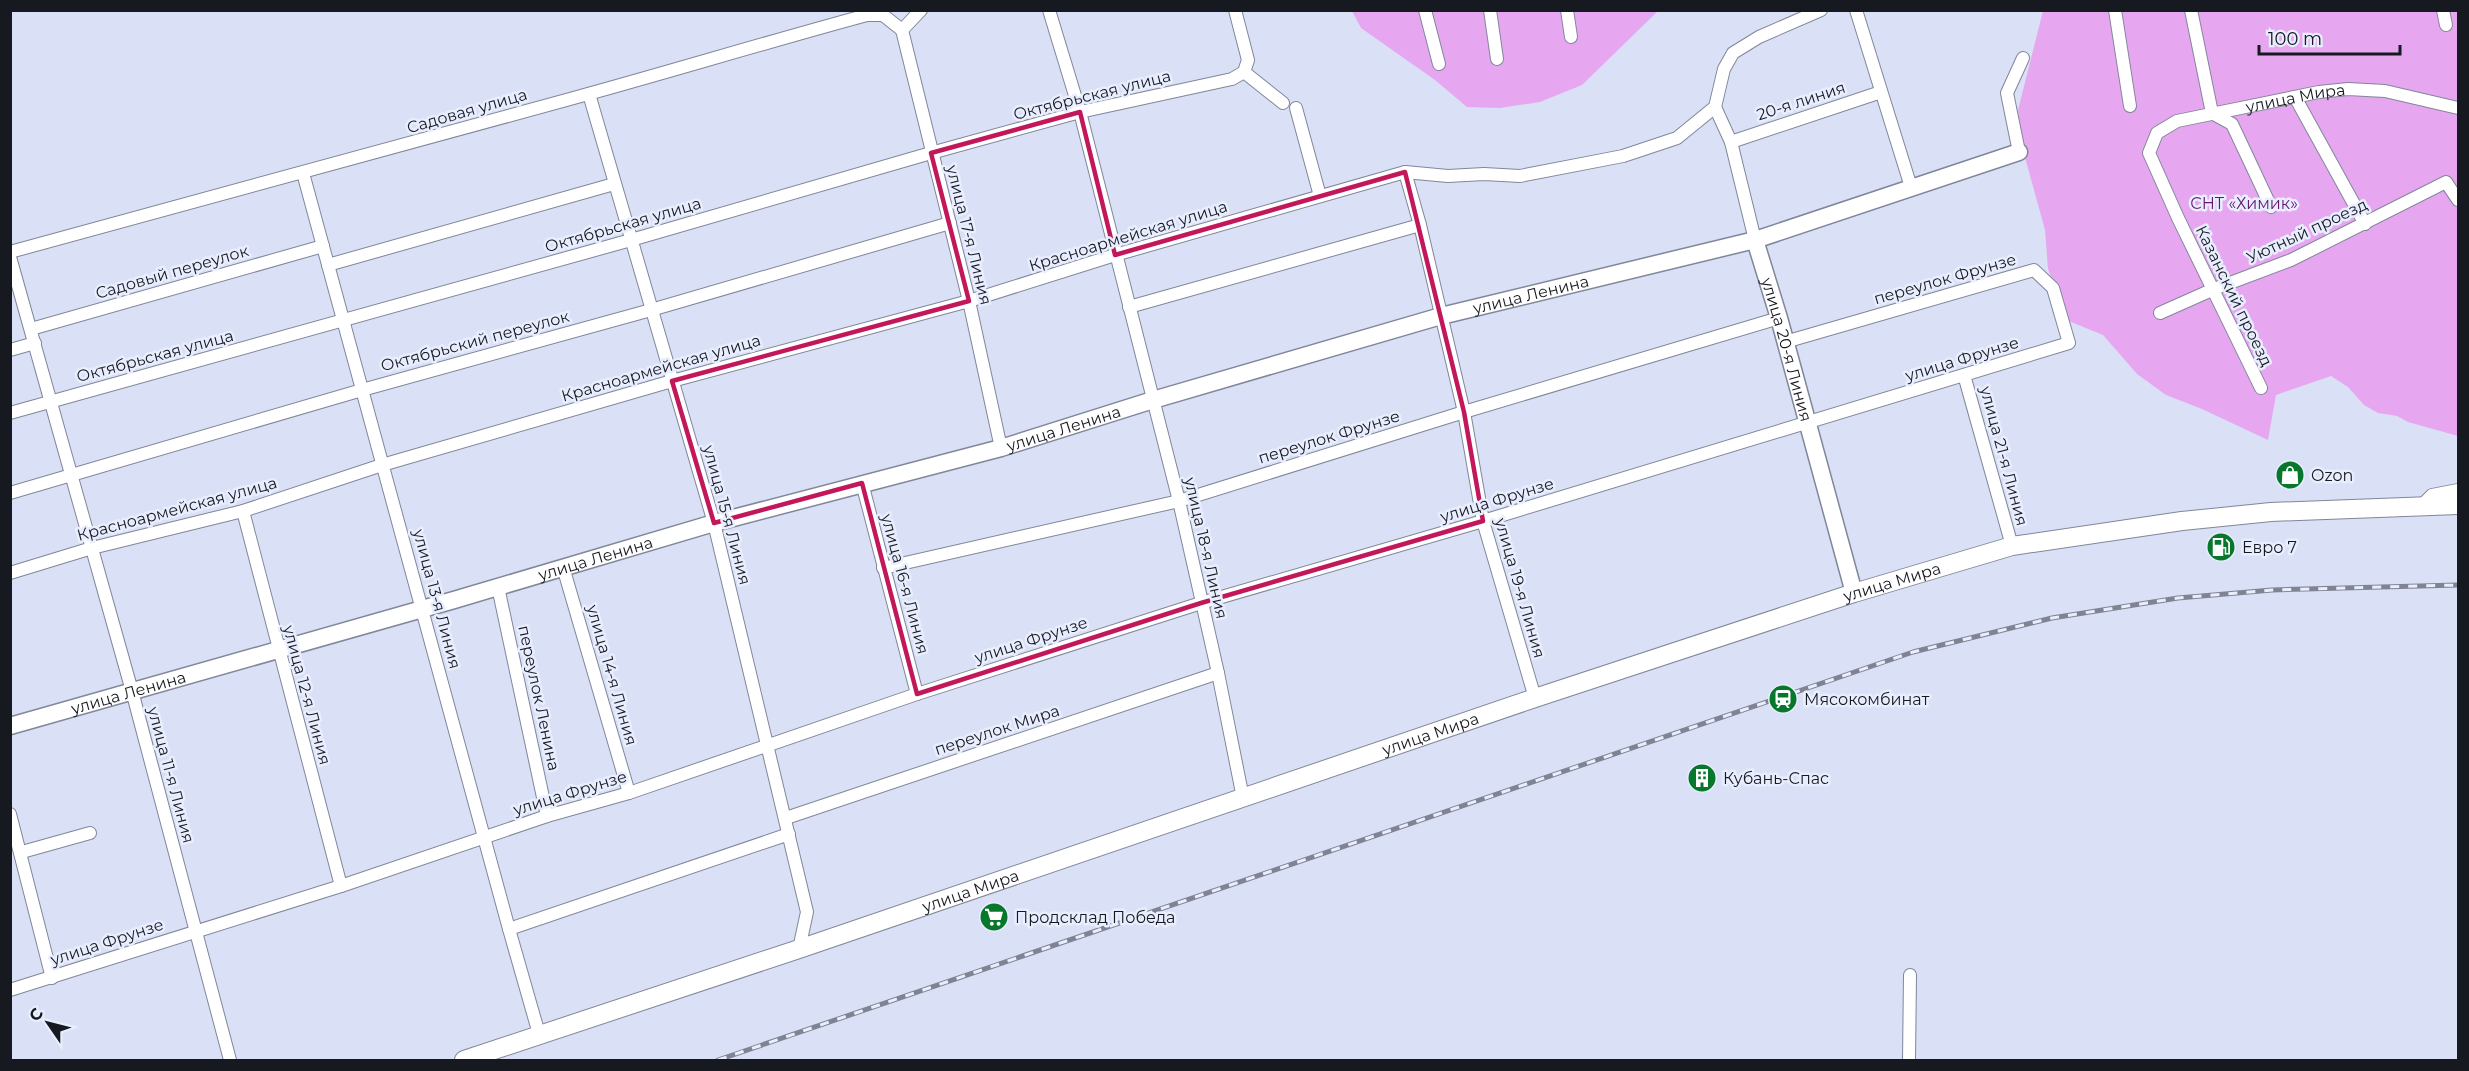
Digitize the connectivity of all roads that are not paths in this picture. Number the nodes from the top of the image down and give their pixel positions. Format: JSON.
{"nodes":[{"id":1,"x":921,"y":10,"type":"edge"},
{"id":2,"x":1049,"y":10,"type":"edge"},
{"id":3,"x":1235,"y":10,"type":"edge"},
{"id":4,"x":1425,"y":10,"type":"edge"},
{"id":5,"x":1490,"y":10,"type":"edge"},
{"id":6,"x":1567,"y":10,"type":"edge"},
{"id":7,"x":1821,"y":10,"type":"edge"},
{"id":8,"x":1856,"y":10,"type":"edge"},
{"id":9,"x":2115,"y":10,"type":"edge"},
{"id":10,"x":2191,"y":10,"type":"edge"},
{"id":11,"x":2443,"y":10,"type":"edge"},
{"id":12,"x":2446,"y":26,"type":"dead end"},
{"id":13,"x":902,"y":30,"type":"junction"},
{"id":14,"x":1571,"y":37,"type":"dead end"},
{"id":15,"x":2023,"y":58,"type":"dead end"},
{"id":16,"x":1497,"y":59,"type":"dead end"},
{"id":17,"x":1439,"y":64,"type":"dead end"},
{"id":18,"x":1244,"y":72,"type":"junction"},
{"id":19,"x":1881,"y":92,"type":"junction"},
{"id":20,"x":589,"y":94,"type":"junction"},
{"id":21,"x":2295,"y":97,"type":"junction"},
{"id":22,"x":1283,"y":103,"type":"dead end"},
{"id":23,"x":2130,"y":106,"type":"dead end"},
{"id":24,"x":1715,"y":107,"type":"junction"},
{"id":25,"x":1296,"y":108,"type":"dead end"},
{"id":26,"x":2458,"y":108,"type":"edge"},
{"id":27,"x":1080,"y":112,"type":"junction"},
{"id":28,"x":2212,"y":113,"type":"junction"},
{"id":29,"x":1731,"y":142,"type":"junction"},
{"id":30,"x":2019,"y":152,"type":"joint"},
{"id":31,"x":931,"y":153,"type":"junction"},
{"id":32,"x":2149,"y":153,"type":"joint"},
{"id":33,"x":1405,"y":171,"type":"junction"},
{"id":34,"x":303,"y":173,"type":"junction"},
{"id":35,"x":614,"y":184,"type":"junction"},
{"id":36,"x":1911,"y":187,"type":"junction"},
{"id":37,"x":1320,"y":196,"type":"junction"},
{"id":38,"x":2458,"y":200,"type":"edge"},
{"id":39,"x":2271,"y":207,"type":"dead end"},
{"id":40,"x":950,"y":223,"type":"junction"},
{"id":41,"x":2365,"y":224,"type":"junction"},
{"id":42,"x":1420,"y":225,"type":"junction"},
{"id":43,"x":631,"y":240,"type":"junction"},
{"id":44,"x":1755,"y":240,"type":"junction"},
{"id":45,"x":323,"y":246,"type":"junction"},
{"id":46,"x":10,"y":252,"type":"edge"},
{"id":47,"x":1115,"y":255,"type":"junction"},
{"id":48,"x":10,"y":257,"type":"edge"},
{"id":49,"x":328,"y":265,"type":"junction"},
{"id":50,"x":2214,"y":289,"type":"junction"},
{"id":51,"x":969,"y":302,"type":"junction"},
{"id":52,"x":1129,"y":307,"type":"junction"},
{"id":53,"x":651,"y":310,"type":"junction"},
{"id":54,"x":2160,"y":313,"type":"dead end"},
{"id":55,"x":1441,"y":316,"type":"junction"},
{"id":56,"x":1779,"y":318,"type":"junction"},
{"id":57,"x":343,"y":321,"type":"junction"},
{"id":58,"x":31,"y":329,"type":"junction"},
{"id":59,"x":1785,"y":342,"type":"junction"},
{"id":60,"x":35,"y":343,"type":"junction"},
{"id":61,"x":2069,"y":343,"type":"joint"},
{"id":62,"x":10,"y":350,"type":"edge"},
{"id":63,"x":1964,"y":375,"type":"junction"},
{"id":64,"x":672,"y":381,"type":"junction"},
{"id":65,"x":2261,"y":388,"type":"dead end"},
{"id":66,"x":362,"y":390,"type":"junction"},
{"id":67,"x":1154,"y":400,"type":"junction"},
{"id":68,"x":51,"y":402,"type":"junction"},
{"id":69,"x":1464,"y":412,"type":"junction"},
{"id":70,"x":10,"y":413,"type":"edge"},
{"id":71,"x":1807,"y":423,"type":"junction"},
{"id":72,"x":1001,"y":448,"type":"junction"},
{"id":73,"x":382,"y":465,"type":"junction"},
{"id":74,"x":72,"y":475,"type":"junction"},
{"id":75,"x":862,"y":483,"type":"junction"},
{"id":76,"x":2458,"y":490,"type":"edge"},
{"id":77,"x":10,"y":493,"type":"edge"},
{"id":78,"x":1179,"y":501,"type":"junction"},
{"id":79,"x":2458,"y":505,"type":"edge"},
{"id":80,"x":2419,"y":508,"type":"junction"},
{"id":81,"x":243,"y":512,"type":"junction"},
{"id":82,"x":1484,"y":521,"type":"junction"},
{"id":83,"x":714,"y":523,"type":"junction"},
{"id":84,"x":2012,"y":546,"type":"junction"},
{"id":85,"x":92,"y":549,"type":"junction"},
{"id":86,"x":563,"y":567,"type":"junction"},
{"id":87,"x":883,"y":568,"type":"junction"},
{"id":88,"x":10,"y":573,"type":"edge"},
{"id":89,"x":498,"y":587,"type":"junction"},
{"id":90,"x":1854,"y":593,"type":"junction"},
{"id":91,"x":1201,"y":603,"type":"junction"},
{"id":92,"x":423,"y":608,"type":"junction"},
{"id":93,"x":278,"y":650,"type":"junction"},
{"id":94,"x":1218,"y":673,"type":"junction"},
{"id":95,"x":132,"y":691,"type":"junction"},
{"id":96,"x":917,"y":694,"type":"junction"},
{"id":97,"x":1534,"y":698,"type":"junction"},
{"id":98,"x":10,"y":726,"type":"edge"},
{"id":99,"x":766,"y":744,"type":"junction"},
{"id":100,"x":629,"y":793,"type":"junction"},
{"id":101,"x":1243,"y":798,"type":"junction"},
{"id":102,"x":10,"y":814,"type":"edge"},
{"id":103,"x":547,"y":816,"type":"junction"},
{"id":104,"x":786,"y":818,"type":"junction"},
{"id":105,"x":90,"y":833,"type":"dead end"},
{"id":106,"x":789,"y":834,"type":"junction"},
{"id":107,"x":484,"y":839,"type":"junction"},
{"id":108,"x":22,"y":852,"type":"junction"},
{"id":109,"x":341,"y":886,"type":"junction"},
{"id":110,"x":509,"y":929,"type":"junction"},
{"id":111,"x":195,"y":931,"type":"junction"},
{"id":112,"x":799,"y":949,"type":"junction"},
{"id":113,"x":1910,"y":975,"type":"dead end"},
{"id":114,"x":52,"y":978,"type":"junction"},
{"id":115,"x":10,"y":990,"type":"edge"},
{"id":116,"x":539,"y":1034,"type":"junction"},
{"id":117,"x":230,"y":1060,"type":"edge"},
{"id":118,"x":464,"y":1060,"type":"edge"},
{"id":119,"x":1909,"y":1060,"type":"edge"}],
"edges":[{"from":1,"to":13,"type":"street"},
{"from":2,"to":27,"type":"street","name":"улица 18-я Линия"},
{"from":3,"to":18,"type":"street"},
{"from":4,"to":17,"type":"street"},
{"from":5,"to":16,"type":"street"},
{"from":6,"to":14,"type":"street"},
{"from":7,"to":24,"type":"street"},
{"from":8,"to":19,"type":"street"},
{"from":9,"to":23,"type":"street"},
{"from":10,"to":28,"type":"street"},
{"from":11,"to":12,"type":"street"},
{"from":13,"to":20,"type":"street","name":"Садовая улица"},
{"from":13,"to":31,"type":"street","name":"улица 17-я Линия"},
{"from":15,"to":30,"type":"street","name":"улица Ленина"},
{"from":18,"to":22,"type":"street"},
{"from":18,"to":27,"type":"street","name":"Октябрьская улица"},
{"from":19,"to":29,"type":"street","name":"20-я линия"},
{"from":19,"to":36,"type":"street"},
{"from":20,"to":34,"type":"street","name":"Садовая улица"},
{"from":20,"to":35,"type":"street","name":"улица 15-я Линия"},
{"from":21,"to":26,"type":"street","name":"улица Мира"},
{"from":21,"to":28,"type":"street","name":"улица Мира"},
{"from":21,"to":41,"type":"street"},
{"from":24,"to":29,"type":"street","name":"улица 20-я Линия"},
{"from":24,"to":33,"type":"street","name":"Красноармейская улица"},
{"from":25,"to":37,"type":"street"},
{"from":27,"to":31,"type":"street","name":"Октябрьская улица"},
{"from":27,"to":47,"type":"street","name":"улица 18-я Линия"},
{"from":28,"to":32,"type":"street","name":"улица Мира"},
{"from":28,"to":39,"type":"street"},
{"from":29,"to":44,"type":"street","name":"улица 20-я Линия"},
{"from":30,"to":36,"type":"main road","name":"улица Ленина"},
{"from":31,"to":40,"type":"street","name":"улица 17-я Линия"},
{"from":31,"to":43,"type":"street","name":"Октябрьская улица"},
{"from":32,"to":50,"type":"street","name":"Казанский проезд"},
{"from":33,"to":37,"type":"street","name":"Красноармейская улица"},
{"from":33,"to":42,"type":"street","name":"улица 19-я Линия"},
{"from":34,"to":45,"type":"street","name":"улица 13-я Линия"},
{"from":34,"to":46,"type":"street","name":"Садовая улица"},
{"from":35,"to":43,"type":"street","name":"улица 15-я Линия"},
{"from":35,"to":49,"type":"street"},
{"from":36,"to":44,"type":"main road","name":"улица Ленина"},
{"from":37,"to":47,"type":"street","name":"Красноармейская улица"},
{"from":38,"to":41,"type":"street","name":"Уютный проезд"},
{"from":40,"to":51,"type":"street","name":"улица 17-я Линия"},
{"from":40,"to":53,"type":"street","name":"Октябрьский переулок"},
{"from":41,"to":50,"type":"street","name":"Уютный проезд"},
{"from":42,"to":52,"type":"street"},
{"from":42,"to":55,"type":"street","name":"улица 19-я Линия"},
{"from":43,"to":53,"type":"street","name":"улица 15-я Линия"},
{"from":43,"to":57,"type":"street","name":"Октябрьская улица"},
{"from":44,"to":55,"type":"main road","name":"улица Ленина"},
{"from":44,"to":56,"type":"main road","name":"улица 20-я Линия"},
{"from":45,"to":49,"type":"street","name":"улица 13-я Линия"},
{"from":45,"to":58,"type":"street","name":"Садовый переулок"},
{"from":47,"to":51,"type":"street","name":"Красноармейская улица"},
{"from":47,"to":52,"type":"street","name":"улица 18-я Линия"},
{"from":48,"to":58,"type":"street","name":"улица 11-я Линия"},
{"from":49,"to":57,"type":"street","name":"улица 13-я Линия"},
{"from":50,"to":54,"type":"street","name":"Уютный проезд"},
{"from":50,"to":65,"type":"street","name":"Казанский проезд"},
{"from":51,"to":64,"type":"street","name":"Красноармейская улица"},
{"from":51,"to":72,"type":"street","name":"улица 17-я Линия"},
{"from":52,"to":67,"type":"street","name":"улица 18-я Линия"},
{"from":53,"to":64,"type":"street","name":"улица 15-я Линия"},
{"from":53,"to":66,"type":"street","name":"Октябрьский переулок"},
{"from":55,"to":67,"type":"main road","name":"улица Ленина"},
{"from":55,"to":69,"type":"street","name":"улица 19-я Линия"},
{"from":56,"to":59,"type":"main road","name":"улица 20-я Линия"},
{"from":56,"to":69,"type":"street","name":"переулок Фрунзе"},
{"from":57,"to":66,"type":"street","name":"улица 13-я Линия"},
{"from":57,"to":68,"type":"street","name":"Октябрьская улица"},
{"from":58,"to":60,"type":"street","name":"улица 11-я Линия"},
{"from":59,"to":61,"type":"street","name":"переулок Фрунзе"},
{"from":59,"to":71,"type":"main road","name":"улица 20-я Линия"},
{"from":60,"to":62,"type":"street"},
{"from":60,"to":68,"type":"street","name":"улица 11-я Линия"},
{"from":61,"to":63,"type":"street","name":"улица Фрунзе"},
{"from":63,"to":71,"type":"street","name":"улица Фрунзе"},
{"from":63,"to":84,"type":"street","name":"улица 21-я Линия"},
{"from":64,"to":73,"type":"street","name":"Красноармейская улица"},
{"from":64,"to":83,"type":"street","name":"улица 15-я Линия"},
{"from":66,"to":73,"type":"street","name":"улица 13-я Линия"},
{"from":66,"to":74,"type":"street","name":"Октябрьский переулок"},
{"from":67,"to":72,"type":"main road","name":"улица Ленина"},
{"from":67,"to":78,"type":"street","name":"улица 18-я Линия"},
{"from":68,"to":70,"type":"street","name":"Октябрьская улица"},
{"from":68,"to":74,"type":"street","name":"улица 11-я Линия"},
{"from":69,"to":78,"type":"street","name":"переулок Фрунзе"},
{"from":69,"to":82,"type":"street","name":"улица 19-я Линия"},
{"from":71,"to":82,"type":"street","name":"улица Фрунзе"},
{"from":71,"to":90,"type":"main road","name":"улица 20-я Линия"},
{"from":72,"to":75,"type":"main road","name":"улица Ленина"},
{"from":73,"to":81,"type":"street","name":"Красноармейская улица"},
{"from":73,"to":92,"type":"street","name":"улица 13-я Линия"},
{"from":74,"to":77,"type":"street","name":"Октябрьский переулок"},
{"from":74,"to":85,"type":"street","name":"улица 11-я Линия"},
{"from":75,"to":83,"type":"main road","name":"улица Ленина"},
{"from":75,"to":87,"type":"street","name":"улица 16-я Линия"},
{"from":76,"to":80,"type":"street"},
{"from":78,"to":87,"type":"street","name":"переулок Фрунзе"},
{"from":78,"to":91,"type":"street","name":"улица 18-я Линия"},
{"from":79,"to":80,"type":"main road","name":"улица Мира"},
{"from":80,"to":84,"type":"main road","name":"улица Мира"},
{"from":81,"to":85,"type":"street","name":"Красноармейская улица"},
{"from":81,"to":93,"type":"street","name":"улица 12-я Линия"},
{"from":82,"to":91,"type":"street","name":"улица Фрунзе"},
{"from":82,"to":97,"type":"street","name":"улица 19-я Линия"},
{"from":83,"to":86,"type":"main road","name":"улица Ленина"},
{"from":83,"to":99,"type":"street","name":"улица 15-я Линия"},
{"from":84,"to":90,"type":"main road","name":"улица Мира"},
{"from":85,"to":88,"type":"street","name":"Красноармейская улица"},
{"from":85,"to":95,"type":"street","name":"улица 11-я Линия"},
{"from":86,"to":89,"type":"main road","name":"улица Ленина"},
{"from":86,"to":100,"type":"street","name":"улица 14-я Линия"},
{"from":87,"to":96,"type":"street","name":"улица 16-я Линия"},
{"from":89,"to":92,"type":"main road","name":"улица Ленина"},
{"from":89,"to":103,"type":"street","name":"переулок Ленина"},
{"from":90,"to":97,"type":"main road","name":"улица Мира"},
{"from":91,"to":94,"type":"street","name":"улица 18-я Линия"},
{"from":91,"to":96,"type":"street","name":"улица Фрунзе"},
{"from":92,"to":93,"type":"main road","name":"улица Ленина"},
{"from":92,"to":107,"type":"street","name":"улица 13-я Линия"},
{"from":93,"to":95,"type":"main road","name":"улица Ленина"},
{"from":93,"to":109,"type":"street","name":"улица 12-я Линия"},
{"from":94,"to":101,"type":"street","name":"улица 18-я Линия"},
{"from":94,"to":104,"type":"street","name":"переулок Мира"},
{"from":95,"to":98,"type":"main road","name":"улица Ленина"},
{"from":95,"to":111,"type":"street","name":"улица 11-я Линия"},
{"from":96,"to":99,"type":"street","name":"улица Фрунзе"},
{"from":97,"to":101,"type":"main road","name":"улица Мира"},
{"from":99,"to":100,"type":"street","name":"улица Фрунзе"},
{"from":99,"to":104,"type":"street","name":"улица 15-я Линия"},
{"from":100,"to":103,"type":"street","name":"улица Фрунзе"},
{"from":101,"to":112,"type":"main road","name":"улица Мира"},
{"from":102,"to":108,"type":"street"},
{"from":103,"to":107,"type":"street","name":"улица Фрунзе"},
{"from":104,"to":106,"type":"street","name":"улица 15-я Линия"},
{"from":105,"to":108,"type":"street"},
{"from":106,"to":110,"type":"street"},
{"from":106,"to":112,"type":"street","name":"улица 15-я Линия"},
{"from":107,"to":109,"type":"street","name":"улица Фрунзе"},
{"from":107,"to":110,"type":"street","name":"улица 13-я Линия"},
{"from":108,"to":114,"type":"street"},
{"from":109,"to":111,"type":"street","name":"улица Фрунзе"},
{"from":110,"to":116,"type":"street","name":"улица 13-я Линия"},
{"from":111,"to":114,"type":"street","name":"улица Фрунзе"},
{"from":111,"to":117,"type":"street","name":"улица 11-я Линия"},
{"from":112,"to":116,"type":"main road","name":"улица Мира"},
{"from":113,"to":119,"type":"street"},
{"from":114,"to":115,"type":"street","name":"улица Фрунзе"},
{"from":116,"to":118,"type":"main road","name":"улица Мира"}]}
